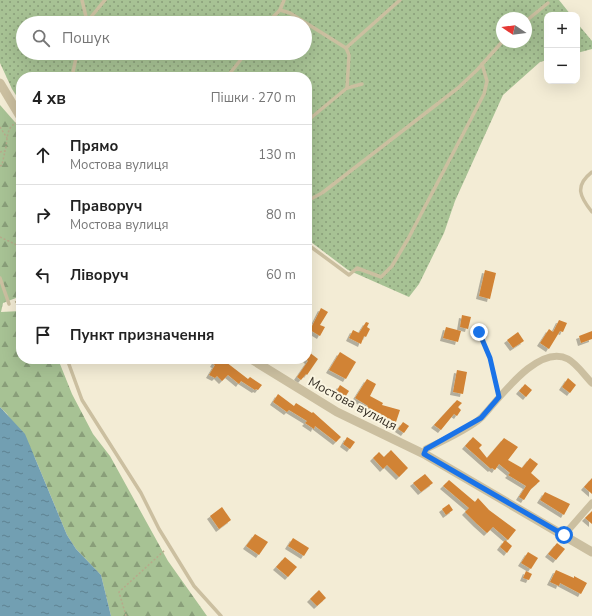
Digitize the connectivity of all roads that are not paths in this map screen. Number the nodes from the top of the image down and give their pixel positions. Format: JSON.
{"nodes":[{"id":1,"x":82,"y":0,"type":"edge"},
{"id":2,"x":105,"y":0,"type":"edge"},
{"id":3,"x":284,"y":0,"type":"edge"},
{"id":4,"x":400,"y":0,"type":"edge"},
{"id":5,"x":548,"y":3,"type":"dead end"},
{"id":6,"x":280,"y":10,"type":"junction"},
{"id":7,"x":85,"y":16,"type":"edge"},
{"id":8,"x":91,"y":16,"type":"edge"},
{"id":9,"x":274,"y":16,"type":"edge"},
{"id":10,"x":295,"y":16,"type":"edge"},
{"id":11,"x":532,"y":16,"type":"edge"},
{"id":12,"x":312,"y":27,"type":"edge"},
{"id":13,"x":346,"y":48,"type":"junction"},
{"id":14,"x":497,"y":48,"type":"edge"},
{"id":15,"x":76,"y":60,"type":"edge"},
{"id":16,"x":240,"y":60,"type":"edge"},
{"id":17,"x":482,"y":64,"type":"junction"},
{"id":18,"x":73,"y":72,"type":"edge"},
{"id":19,"x":231,"y":72,"type":"edge"},
{"id":20,"x":0,"y":83,"type":"edge"},
{"id":21,"x":362,"y":84,"type":"dead end"},
{"id":22,"x":347,"y":88,"type":"junction"},
{"id":23,"x":16,"y":109,"type":"edge"},
{"id":24,"x":312,"y":117,"type":"edge"},
{"id":25,"x":592,"y":172,"type":"edge"},
{"id":26,"x":312,"y":198,"type":"edge"},
{"id":27,"x":592,"y":212,"type":"edge"},
{"id":28,"x":312,"y":248,"type":"edge"},
{"id":29,"x":0,"y":278,"type":"edge"},
{"id":30,"x":9,"y":304,"type":"dead end"},
{"id":31,"x":479,"y":332,"type":"dead end"},
{"id":32,"x":69,"y":364,"type":"edge"},
{"id":33,"x":259,"y":364,"type":"edge"},
{"id":34,"x":592,"y":383,"type":"edge"},
{"id":35,"x":499,"y":397,"type":"junction"},
{"id":36,"x":424,"y":454,"type":"junction"},
{"id":37,"x":592,"y":503,"type":"edge"},
{"id":38,"x":564,"y":535,"type":"junction"},
{"id":39,"x":592,"y":552,"type":"edge"},
{"id":40,"x":221,"y":616,"type":"edge"}],
"edges":[{"from":1,"to":7,"type":"lane"},
{"from":2,"to":8,"type":"lane"},
{"from":3,"to":6,"type":"lane"},
{"from":4,"to":13,"type":"lane"},
{"from":5,"to":11,"type":"lane"},
{"from":6,"to":9,"type":"lane"},
{"from":6,"to":10,"type":"lane"},
{"from":12,"to":13,"type":"lane"},
{"from":13,"to":22,"type":"lane"},
{"from":14,"to":17,"type":"lane"},
{"from":15,"to":18,"type":"lane"},
{"from":16,"to":19,"type":"lane"},
{"from":17,"to":26,"type":"lane"},
{"from":17,"to":28,"type":"lane"},
{"from":20,"to":23,"type":"street"},
{"from":21,"to":22,"type":"lane"},
{"from":22,"to":24,"type":"lane"},
{"from":25,"to":27,"type":"lane"},
{"from":29,"to":30,"type":"lane"},
{"from":31,"to":35,"type":"lane"},
{"from":32,"to":40,"type":"lane"},
{"from":33,"to":36,"type":"street","name":"Мостова вулиця"},
{"from":34,"to":35,"type":"street"},
{"from":35,"to":36,"type":"street"},
{"from":36,"to":38,"type":"street","name":"Мостова вулиця"},
{"from":37,"to":38,"type":"street"},
{"from":38,"to":39,"type":"street","name":"Мостова вулиця"}]}
